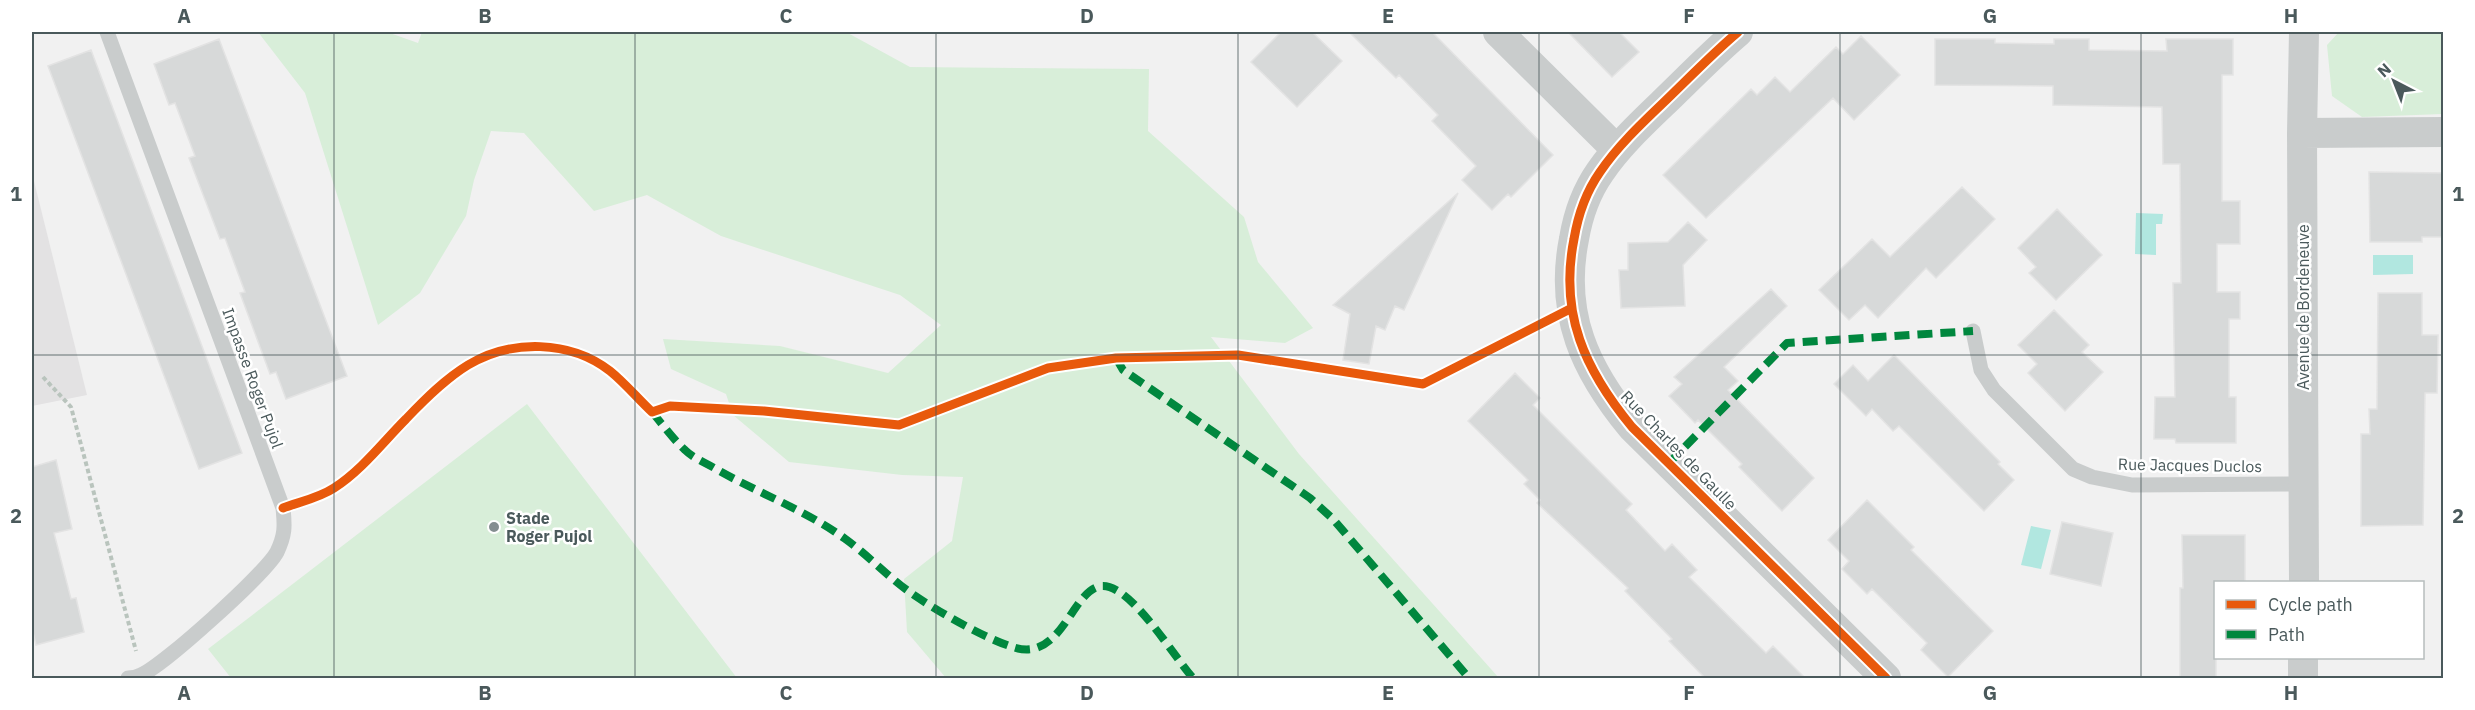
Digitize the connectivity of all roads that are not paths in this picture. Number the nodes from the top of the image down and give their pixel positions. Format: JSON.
{"nodes":[{"id":1,"x":107,"y":32,"type":"edge"},
{"id":2,"x":1498,"y":32,"type":"edge"},
{"id":3,"x":1737,"y":32,"type":"edge"},
{"id":4,"x":2304,"y":32,"type":"edge"},
{"id":5,"x":2444,"y":132,"type":"edge"},
{"id":6,"x":2302,"y":133,"type":"junction"},
{"id":7,"x":1617,"y":150,"type":"junction"},
{"id":8,"x":1973,"y":331,"type":"dead end"},
{"id":9,"x":2304,"y":484,"type":"junction"},
{"id":10,"x":2304,"y":581,"type":"edge"},
{"id":11,"x":2304,"y":659,"type":"edge"},
{"id":12,"x":135,"y":677,"type":"edge"},
{"id":13,"x":1886,"y":678,"type":"edge"},
{"id":14,"x":2303,"y":678,"type":"edge"}],
"edges":[{"from":1,"to":12,"type":"lane","name":"Impasse Roger Pujol"},
{"from":2,"to":7,"type":"street"},
{"from":3,"to":7,"type":"street","name":"Rue Charles de Gaulle"},
{"from":4,"to":6,"type":"street","name":"Avenue de Bordeneuve"},
{"from":5,"to":6,"type":"street"},
{"from":6,"to":9,"type":"street","name":"Avenue de Bordeneuve"},
{"from":7,"to":13,"type":"street","name":"Rue Charles de Gaulle"},
{"from":8,"to":9,"type":"lane","name":"Rue Jacques Duclos"},
{"from":9,"to":10,"type":"street","name":"Avenue de Bordeneuve"},
{"from":11,"to":14,"type":"street"}]}
